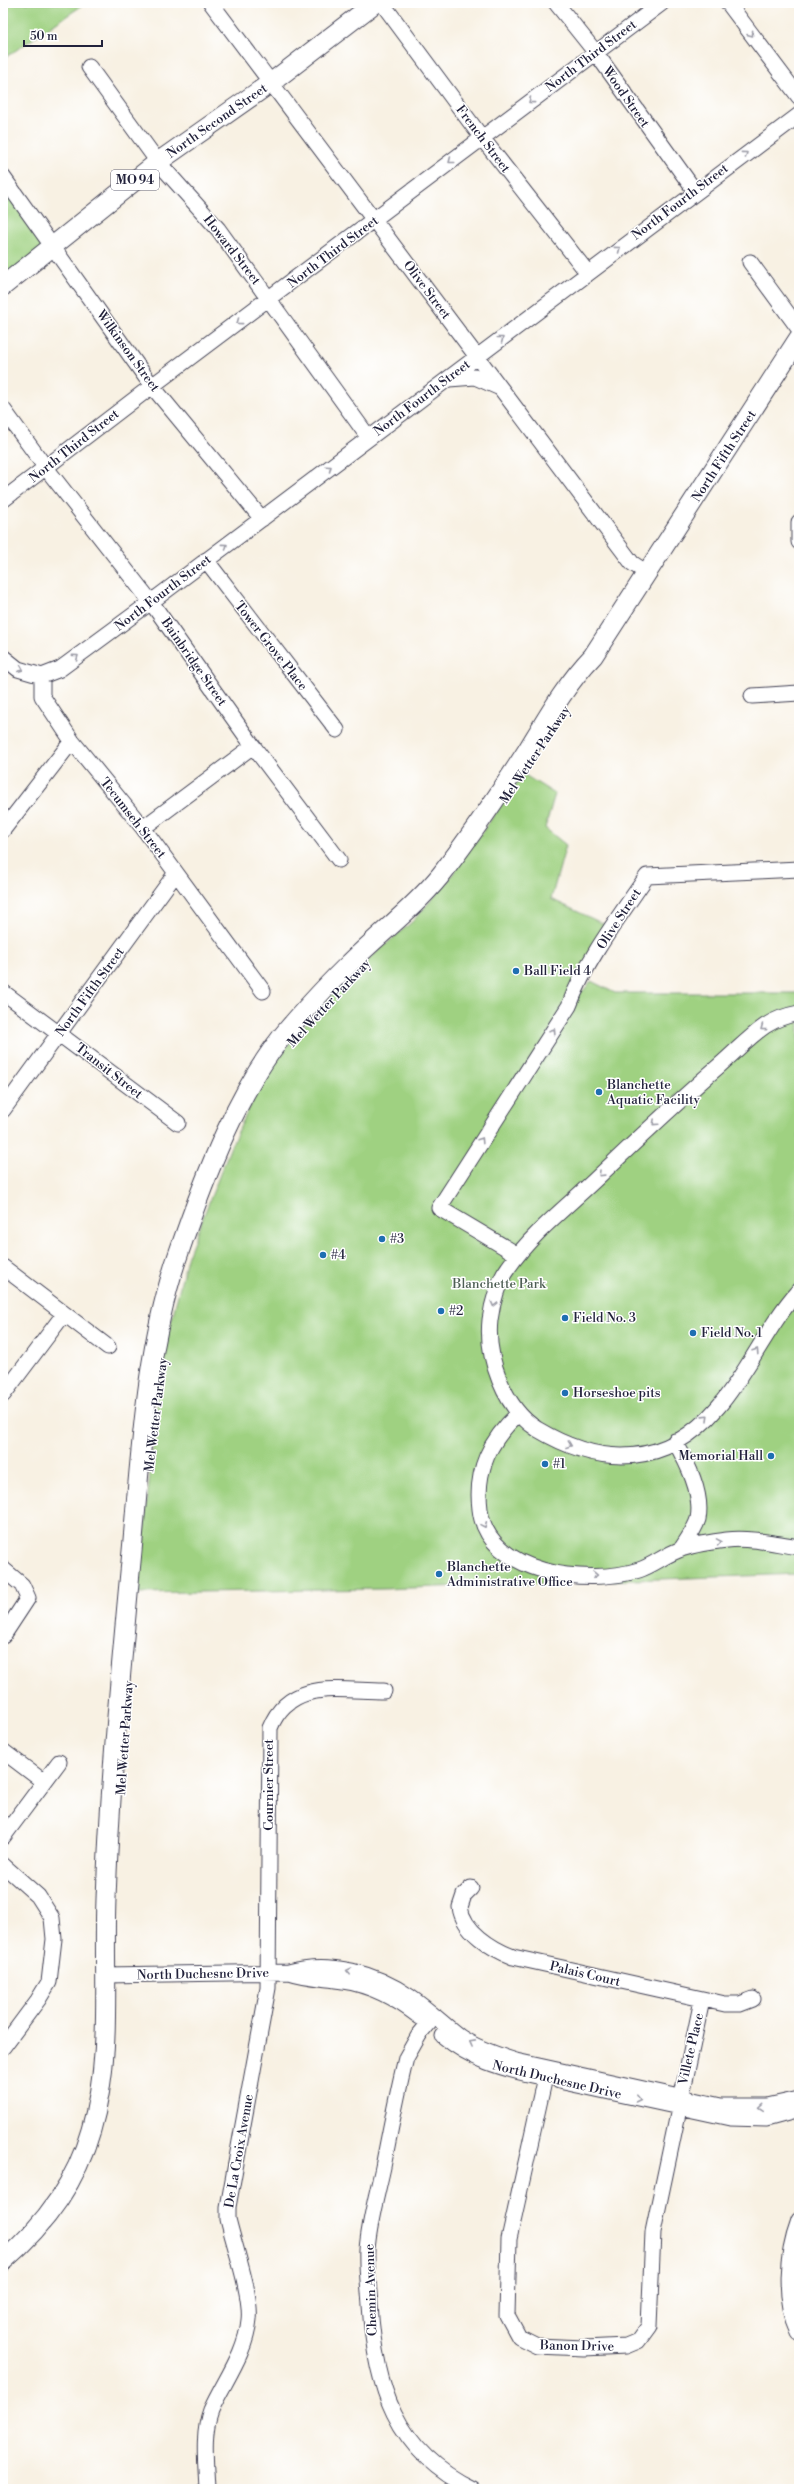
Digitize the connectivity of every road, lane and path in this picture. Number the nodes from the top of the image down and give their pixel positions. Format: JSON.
{"nodes":[{"id":1,"x":212,"y":3,"type":"edge"},
{"id":2,"x":375,"y":3,"type":"edge"},
{"id":3,"x":382,"y":3,"type":"edge"},
{"id":4,"x":556,"y":3,"type":"edge"},
{"id":5,"x":662,"y":3,"type":"edge"},
{"id":6,"x":728,"y":3,"type":"edge"},
{"id":7,"x":596,"y":53,"type":"junction"},
{"id":8,"x":90,"y":67,"type":"dead end"},
{"id":9,"x":272,"y":82,"type":"junction"},
{"id":10,"x":799,"y":97,"type":"edge"},
{"id":11,"x":799,"y":115,"type":"edge"},
{"id":12,"x":482,"y":138,"type":"junction"},
{"id":13,"x":158,"y":162,"type":"junction"},
{"id":14,"x":3,"y":177,"type":"edge"},
{"id":15,"x":695,"y":191,"type":"junction"},
{"id":16,"x":374,"y":220,"type":"junction"},
{"id":17,"x":52,"y":247,"type":"junction"},
{"id":18,"x":750,"y":262,"type":"dead end"},
{"id":19,"x":587,"y":272,"type":"junction"},
{"id":20,"x":3,"y":286,"type":"edge"},
{"id":21,"x":270,"y":298,"type":"junction"},
{"id":22,"x":799,"y":329,"type":"edge"},
{"id":23,"x":799,"y":338,"type":"edge"},
{"id":24,"x":477,"y":357,"type":"junction"},
{"id":25,"x":448,"y":379,"type":"junction"},
{"id":26,"x":152,"y":386,"type":"junction"},
{"id":27,"x":504,"y":391,"type":"junction"},
{"id":28,"x":3,"y":409,"type":"edge"},
{"id":29,"x":369,"y":438,"type":"junction"},
{"id":30,"x":46,"y":468,"type":"junction"},
{"id":31,"x":3,"y":500,"type":"edge"},
{"id":32,"x":262,"y":518,"type":"junction"},
{"id":33,"x":798,"y":522,"type":"edge"},
{"id":34,"x":799,"y":542,"type":"edge"},
{"id":35,"x":206,"y":560,"type":"junction"},
{"id":36,"x":647,"y":573,"type":"junction"},
{"id":37,"x":151,"y":602,"type":"junction"},
{"id":38,"x":3,"y":656,"type":"edge"},
{"id":39,"x":42,"y":676,"type":"junction"},
{"id":40,"x":799,"y":693,"type":"edge"},
{"id":41,"x":752,"y":696,"type":"dead end"},
{"id":42,"x":337,"y":730,"type":"dead end"},
{"id":43,"x":72,"y":741,"type":"junction"},
{"id":44,"x":253,"y":746,"type":"junction"},
{"id":45,"x":143,"y":828,"type":"junction"},
{"id":46,"x":3,"y":830,"type":"edge"},
{"id":47,"x":339,"y":860,"type":"dead end"},
{"id":48,"x":799,"y":869,"type":"edge"},
{"id":49,"x":176,"y":873,"type":"junction"},
{"id":50,"x":263,"y":991,"type":"dead end"},
{"id":51,"x":3,"y":992,"type":"edge"},
{"id":52,"x":799,"y":1014,"type":"edge"},
{"id":53,"x":60,"y":1033,"type":"junction"},
{"id":54,"x":3,"y":1110,"type":"edge"},
{"id":55,"x":178,"y":1123,"type":"dead end"},
{"id":56,"x":518,"y":1255,"type":"junction"},
{"id":57,"x":3,"y":1268,"type":"edge"},
{"id":58,"x":799,"y":1290,"type":"edge"},
{"id":59,"x":64,"y":1314,"type":"junction"},
{"id":60,"x":108,"y":1347,"type":"dead end"},
{"id":61,"x":3,"y":1395,"type":"edge"},
{"id":62,"x":519,"y":1414,"type":"junction"},
{"id":63,"x":675,"y":1441,"type":"junction"},
{"id":64,"x":799,"y":1547,"type":"edge"},
{"id":65,"x":681,"y":1549,"type":"junction"},
{"id":66,"x":3,"y":1569,"type":"edge"},
{"id":67,"x":3,"y":1636,"type":"edge"},
{"id":68,"x":384,"y":1691,"type":"dead end"},
{"id":69,"x":3,"y":1751,"type":"edge"},
{"id":70,"x":59,"y":1762,"type":"dead end"},
{"id":71,"x":44,"y":1782,"type":"junction"},
{"id":72,"x":3,"y":1837,"type":"edge"},
{"id":73,"x":3,"y":1865,"type":"edge"},
{"id":74,"x":471,"y":1888,"type":"dead end"},
{"id":75,"x":269,"y":1972,"type":"junction"},
{"id":76,"x":111,"y":1975,"type":"junction"},
{"id":77,"x":753,"y":1999,"type":"dead end"},
{"id":78,"x":702,"y":2000,"type":"junction"},
{"id":79,"x":432,"y":2020,"type":"junction"},
{"id":80,"x":3,"y":2047,"type":"edge"},
{"id":81,"x":546,"y":2073,"type":"junction"},
{"id":82,"x":679,"y":2102,"type":"junction"},
{"id":83,"x":798,"y":2104,"type":"edge"},
{"id":84,"x":799,"y":2220,"type":"edge"},
{"id":85,"x":3,"y":2261,"type":"edge"},
{"id":86,"x":3,"y":2273,"type":"edge"},
{"id":87,"x":799,"y":2332,"type":"edge"},
{"id":88,"x":207,"y":2489,"type":"edge"},
{"id":89,"x":473,"y":2489,"type":"edge"}],
"edges":[{"from":1,"to":9,"type":"street","name":"Olive Street"},
{"from":2,"to":9,"type":"main road","name":"North Second Street","number":"MO 94"},
{"from":3,"to":12,"type":"street","name":"French Street"},
{"from":4,"to":7,"type":"street","name":"Wood Street"},
{"from":5,"to":7,"type":"street","name":"North Third Street"},
{"from":6,"to":10,"type":"street","one_way":true},
{"from":7,"to":12,"type":"street","name":"North Third Street","one_way":true},
{"from":7,"to":15,"type":"street","name":"Wood Street"},
{"from":8,"to":13,"type":"street","name":"Howard Street"},
{"from":9,"to":13,"type":"main road","name":"North Second Street","number":"MO 94"},
{"from":9,"to":16,"type":"street","name":"Olive Street"},
{"from":15,"to":11,"type":"street","name":"North Fourth Street","one_way":true},
{"from":12,"to":16,"type":"street","name":"North Third Street","one_way":true},
{"from":12,"to":19,"type":"street","name":"French Street"},
{"from":13,"to":17,"type":"main road","name":"North Second Street","number":"MO 94"},
{"from":13,"to":21,"type":"street","name":"Howard Street"},
{"from":14,"to":17,"type":"street","name":"Wilkinson Street"},
{"from":19,"to":15,"type":"street","name":"North Fourth Street","one_way":true},
{"from":16,"to":21,"type":"street","name":"North Third Street"},
{"from":16,"to":24,"type":"street","name":"Olive Street"},
{"from":17,"to":20,"type":"main road","name":"North Second Street","number":"MO 94"},
{"from":17,"to":26,"type":"street","name":"Wilkinson Street"},
{"from":18,"to":22,"type":"street"},
{"from":24,"to":19,"type":"street","name":"North Fourth Street","one_way":true},
{"from":21,"to":26,"type":"street","name":"North Third Street","one_way":true},
{"from":21,"to":29,"type":"street","name":"Howard Street"},
{"from":23,"to":36,"type":"main road","name":"North Fifth Street"},
{"from":24,"to":25,"type":"street","name":"North Fourth Street"},
{"from":24,"to":27,"type":"street","name":"Olive Street"},
{"from":25,"to":27,"type":"street"},
{"from":25,"to":29,"type":"street","name":"North Fourth Street"},
{"from":26,"to":30,"type":"street","name":"North Third Street"},
{"from":26,"to":32,"type":"street","name":"Wilkinson Street"},
{"from":27,"to":36,"type":"street","name":"Olive Street"},
{"from":28,"to":30,"type":"street","name":"Bainbridge Street"},
{"from":32,"to":29,"type":"street","name":"North Fourth Street","one_way":true},
{"from":30,"to":31,"type":"street","name":"North Third Street"},
{"from":30,"to":37,"type":"street","name":"Bainbridge Street"},
{"from":35,"to":32,"type":"street","name":"North Fourth Street","one_way":true},
{"from":33,"to":34,"type":"street"},
{"from":35,"to":37,"type":"street","name":"North Fourth Street"},
{"from":35,"to":42,"type":"street","name":"Tower Grove Place"},
{"from":36,"to":76,"type":"main road","name":"Mel Wetter Parkway"},
{"from":39,"to":37,"type":"street","name":"North Fourth Street","one_way":true},
{"from":37,"to":44,"type":"street","name":"Bainbridge Street"},
{"from":38,"to":39,"type":"street","one_way":true},
{"from":39,"to":43,"type":"street","name":"Tecumseh Street"},
{"from":40,"to":41,"type":"street"},
{"from":43,"to":45,"type":"street","name":"Tecumseh Street"},
{"from":43,"to":46,"type":"street"},
{"from":44,"to":45,"type":"street"},
{"from":44,"to":47,"type":"street","name":"Bainbridge Street"},
{"from":45,"to":49,"type":"street","name":"Tecumseh Street"},
{"from":56,"to":48,"type":"street","name":"Olive Street","one_way":true},
{"from":49,"to":50,"type":"street","name":"Tecumseh Street"},
{"from":49,"to":53,"type":"street","name":"North Fifth Street"},
{"from":51,"to":53,"type":"street","name":"Transit Street"},
{"from":52,"to":56,"type":"street","one_way":true},
{"from":53,"to":54,"type":"street","name":"North Fifth Street"},
{"from":53,"to":55,"type":"street","name":"Transit Street"},
{"from":56,"to":62,"type":"street","one_way":true},
{"from":57,"to":59,"type":"street"},
{"from":63,"to":58,"type":"street","one_way":true},
{"from":59,"to":60,"type":"street"},
{"from":59,"to":61,"type":"street"},
{"from":62,"to":63,"type":"street","one_way":true},
{"from":62,"to":65,"type":"street","one_way":true},
{"from":63,"to":65,"type":"street"},
{"from":65,"to":64,"type":"street","one_way":true},
{"from":66,"to":67,"type":"street"},
{"from":68,"to":75,"type":"street","name":"Cournier Street"},
{"from":69,"to":71,"type":"street"},
{"from":70,"to":71,"type":"street"},
{"from":71,"to":72,"type":"street"},
{"from":73,"to":80,"type":"street"},
{"from":74,"to":78,"type":"street","name":"Palais Court"},
{"from":75,"to":76,"type":"street","name":"North Duchesne Drive"},
{"from":75,"to":79,"type":"street","name":"North Duchesne Drive"},
{"from":75,"to":88,"type":"street","name":"De La Croix Avenue"},
{"from":76,"to":85,"type":"main road","name":"Mel Wetter Parkway"},
{"from":76,"to":86,"type":"main road","name":"Mel Wetter Parkway"},
{"from":77,"to":78,"type":"street","name":"Palais Court"},
{"from":78,"to":82,"type":"street","name":"Villete Place"},
{"from":79,"to":81,"type":"street","name":"North Duchesne Drive"},
{"from":79,"to":89,"type":"street","name":"Chemin Avenue"},
{"from":81,"to":82,"type":"street","name":"North Duchesne Drive"},
{"from":81,"to":82,"type":"street","name":"Banon Drive"},
{"from":82,"to":83,"type":"street","name":"North Duchesne Drive"},
{"from":84,"to":87,"type":"street"}]}
